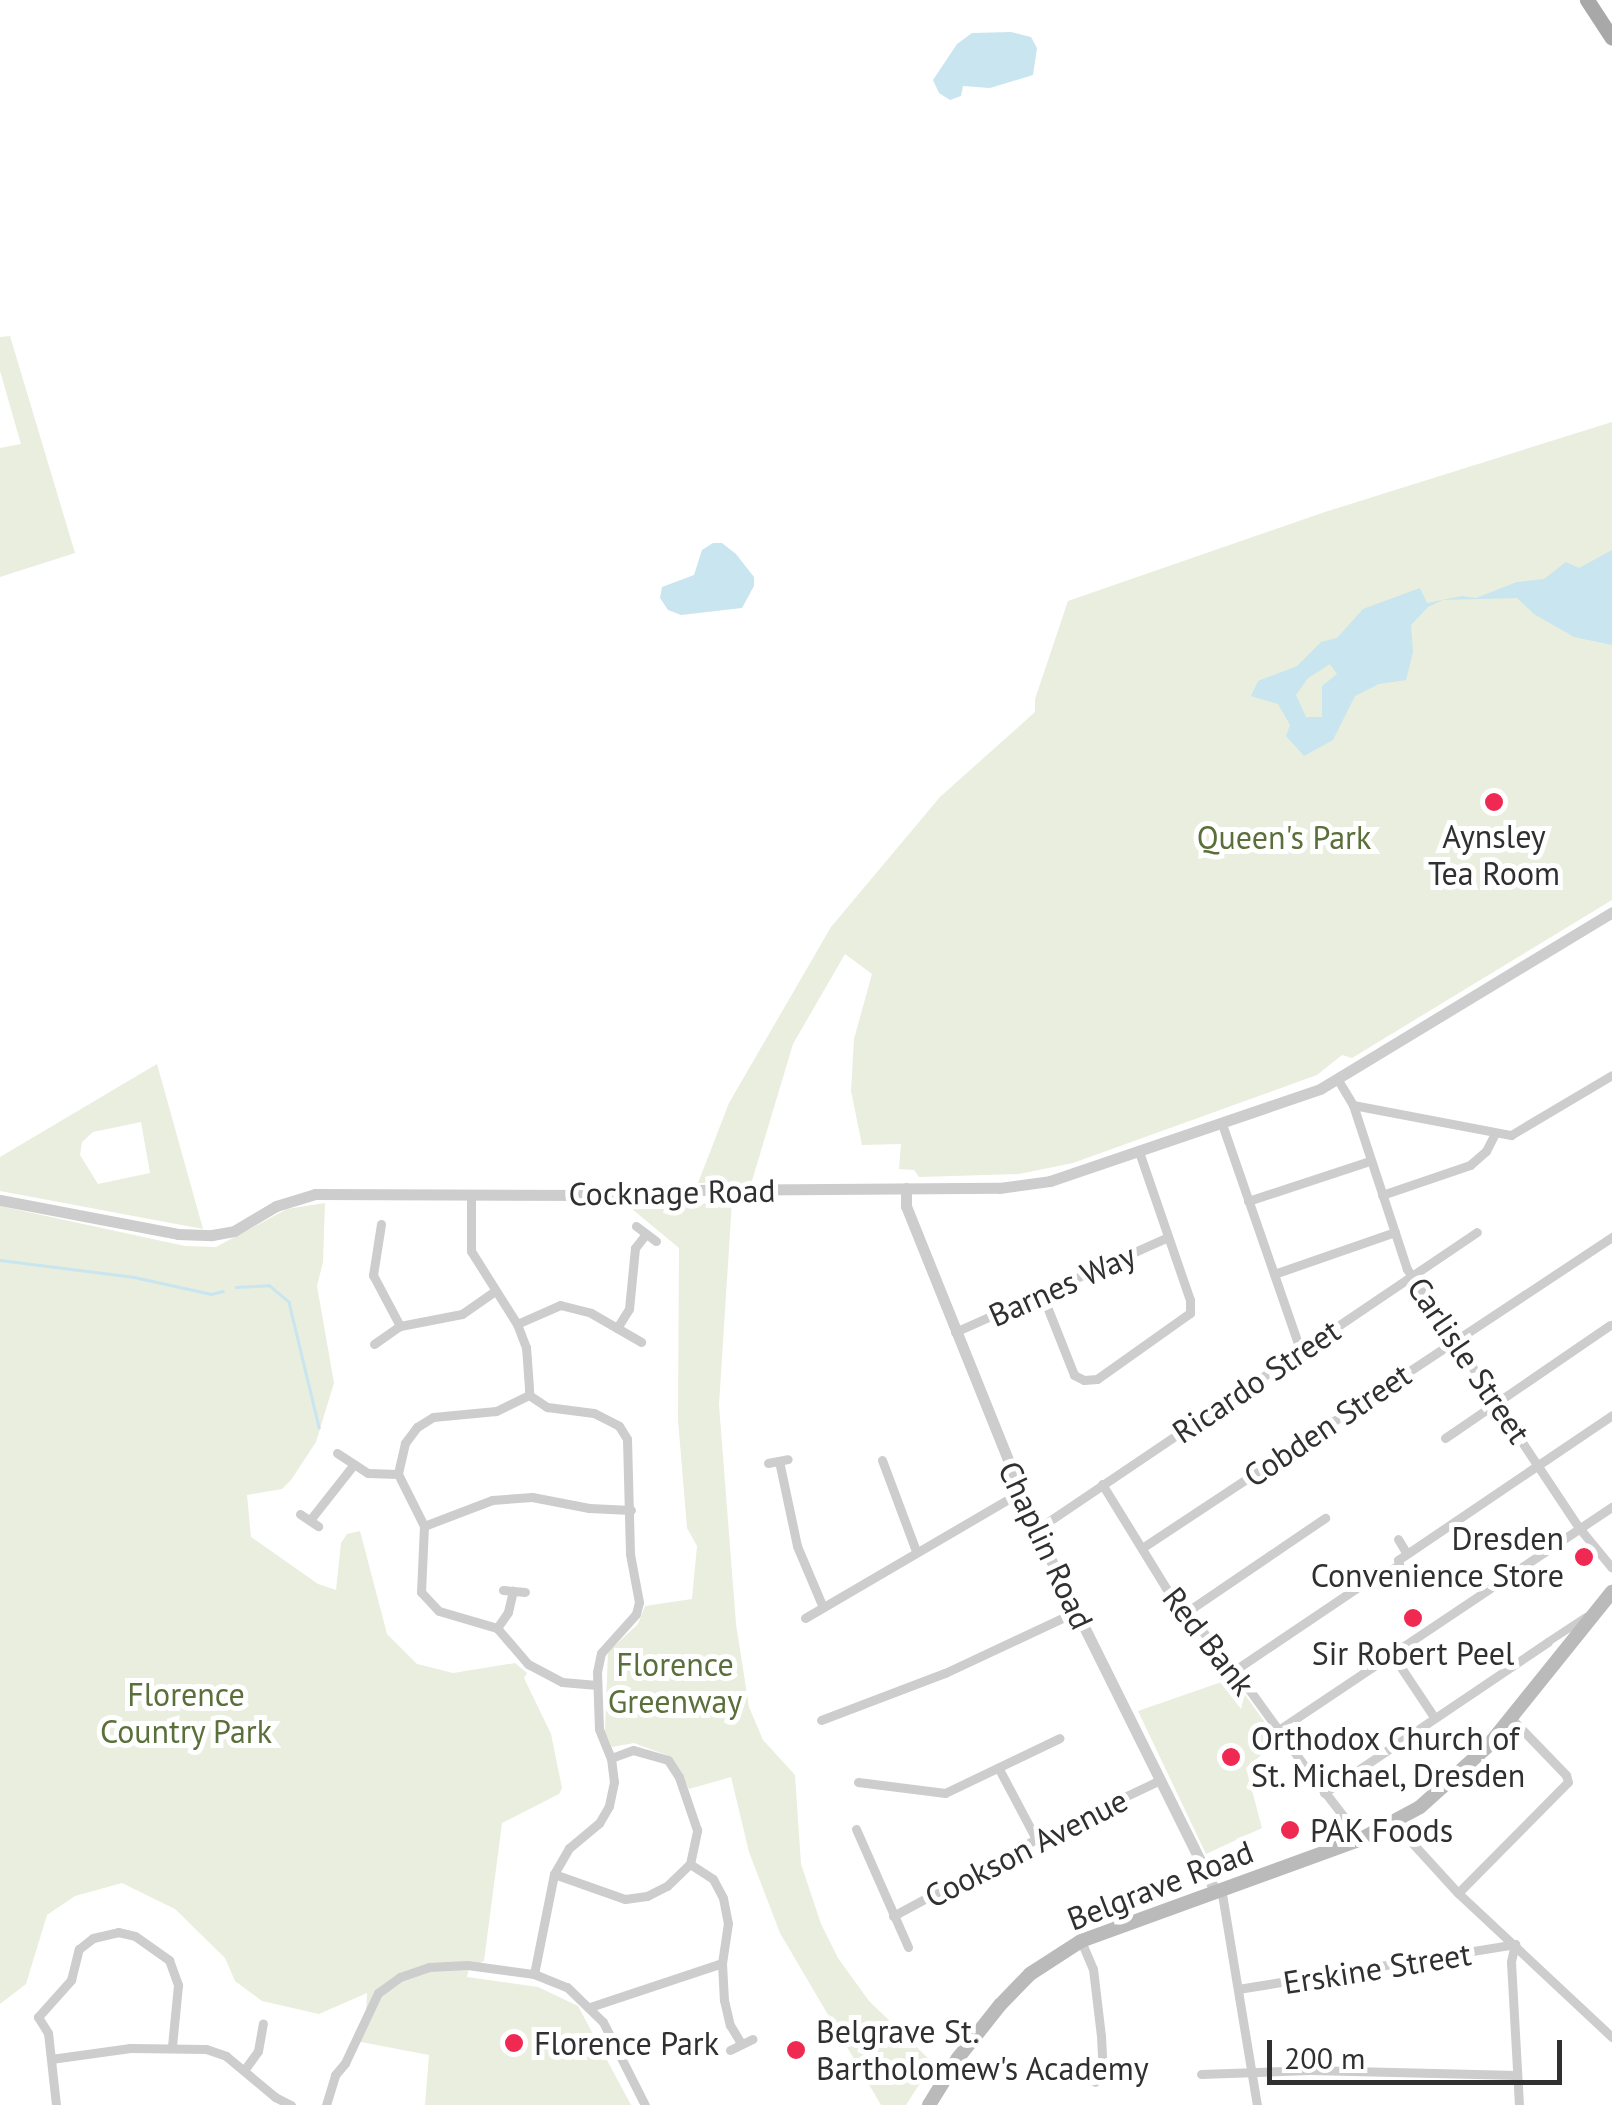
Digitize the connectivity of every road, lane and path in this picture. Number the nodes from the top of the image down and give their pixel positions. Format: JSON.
{"nodes":[{"id":1,"x":1587,"y":0,"type":"edge"},
{"id":2,"x":1612,"y":38,"type":"edge"},
{"id":3,"x":1612,"y":912,"type":"edge"},
{"id":4,"x":1612,"y":1075,"type":"edge"},
{"id":5,"x":1338,"y":1080,"type":"junction"},
{"id":6,"x":1353,"y":1105,"type":"junction"},
{"id":7,"x":1222,"y":1124,"type":"junction"},
{"id":8,"x":1494,"y":1135,"type":"junction"},
{"id":9,"x":1139,"y":1152,"type":"junction"},
{"id":10,"x":1370,"y":1161,"type":"junction"},
{"id":11,"x":906,"y":1188,"type":"junction"},
{"id":12,"x":472,"y":1196,"type":"junction"},
{"id":13,"x":1382,"y":1196,"type":"junction"},
{"id":14,"x":0,"y":1200,"type":"edge"},
{"id":15,"x":1248,"y":1200,"type":"junction"},
{"id":16,"x":636,"y":1226,"type":"dead end"},
{"id":17,"x":1395,"y":1232,"type":"junction"},
{"id":18,"x":1476,"y":1232,"type":"dead end"},
{"id":19,"x":646,"y":1234,"type":"junction"},
{"id":20,"x":392,"y":1236,"type":"dead end"},
{"id":21,"x":1168,"y":1237,"type":"junction"},
{"id":22,"x":1612,"y":1238,"type":"edge"},
{"id":23,"x":656,"y":1241,"type":"dead end"},
{"id":24,"x":1274,"y":1274,"type":"junction"},
{"id":25,"x":1412,"y":1277,"type":"junction"},
{"id":26,"x":494,"y":1292,"type":"junction"},
{"id":27,"x":1042,"y":1294,"type":"junction"},
{"id":28,"x":517,"y":1324,"type":"junction"},
{"id":29,"x":1610,"y":1325,"type":"edge"},
{"id":30,"x":400,"y":1326,"type":"junction"},
{"id":31,"x":617,"y":1328,"type":"junction"},
{"id":32,"x":955,"y":1332,"type":"junction"},
{"id":33,"x":1455,"y":1340,"type":"junction"},
{"id":34,"x":641,"y":1342,"type":"dead end"},
{"id":35,"x":374,"y":1344,"type":"dead end"},
{"id":36,"x":1301,"y":1352,"type":"junction"},
{"id":37,"x":529,"y":1391,"type":"junction"},
{"id":38,"x":1498,"y":1401,"type":"junction"},
{"id":39,"x":1612,"y":1415,"type":"edge"},
{"id":40,"x":1444,"y":1438,"type":"dead end"},
{"id":41,"x":337,"y":1453,"type":"dead end"},
{"id":42,"x":882,"y":1460,"type":"dead end"},
{"id":43,"x":778,"y":1461,"type":"dead end"},
{"id":44,"x":354,"y":1464,"type":"junction"},
{"id":45,"x":1538,"y":1464,"type":"junction"},
{"id":46,"x":398,"y":1474,"type":"junction"},
{"id":47,"x":1102,"y":1484,"type":"junction"},
{"id":48,"x":1019,"y":1492,"type":"junction"},
{"id":49,"x":1612,"y":1507,"type":"edge"},
{"id":50,"x":631,"y":1510,"type":"junction"},
{"id":51,"x":1310,"y":1512,"type":"dead end"},
{"id":52,"x":300,"y":1514,"type":"dead end"},
{"id":53,"x":424,"y":1526,"type":"junction"},
{"id":54,"x":1580,"y":1528,"type":"junction"},
{"id":55,"x":1036,"y":1530,"type":"junction"},
{"id":56,"x":1398,"y":1540,"type":"dead end"},
{"id":57,"x":1142,"y":1548,"type":"junction"},
{"id":58,"x":916,"y":1551,"type":"junction"},
{"id":59,"x":1403,"y":1557,"type":"junction"},
{"id":60,"x":1612,"y":1568,"type":"edge"},
{"id":61,"x":1374,"y":1579,"type":"joint"},
{"id":62,"x":1339,"y":1584,"type":"dead end"},
{"id":63,"x":525,"y":1592,"type":"dead end"},
{"id":64,"x":1612,"y":1592,"type":"edge"},
{"id":65,"x":1346,"y":1595,"type":"junction"},
{"id":66,"x":822,"y":1606,"type":"junction"},
{"id":67,"x":1598,"y":1610,"type":"junction"},
{"id":68,"x":1188,"y":1611,"type":"junction"},
{"id":69,"x":1075,"y":1612,"type":"junction"},
{"id":70,"x":805,"y":1618,"type":"dead end"},
{"id":71,"x":1302,"y":1626,"type":"junction"},
{"id":72,"x":498,"y":1628,"type":"junction"},
{"id":73,"x":1310,"y":1636,"type":"dead end"},
{"id":74,"x":1548,"y":1642,"type":"joint"},
{"id":75,"x":1392,"y":1654,"type":"junction"},
{"id":76,"x":1235,"y":1670,"type":"junction"},
{"id":77,"x":597,"y":1686,"type":"junction"},
{"id":78,"x":1434,"y":1717,"type":"junction"},
{"id":79,"x":1511,"y":1718,"type":"junction"},
{"id":80,"x":822,"y":1720,"type":"dead end"},
{"id":81,"x":1278,"y":1731,"type":"junction"},
{"id":82,"x":1060,"y":1738,"type":"dead end"},
{"id":83,"x":611,"y":1758,"type":"junction"},
{"id":84,"x":999,"y":1768,"type":"junction"},
{"id":85,"x":1308,"y":1771,"type":"joint"},
{"id":86,"x":1160,"y":1780,"type":"junction"},
{"id":87,"x":858,"y":1782,"type":"dead end"},
{"id":88,"x":1317,"y":1782,"type":"joint"},
{"id":89,"x":1324,"y":1793,"type":"junction"},
{"id":90,"x":1394,"y":1822,"type":"junction"},
{"id":91,"x":856,"y":1829,"type":"dead end"},
{"id":92,"x":1036,"y":1839,"type":"junction"},
{"id":93,"x":1361,"y":1840,"type":"junction"},
{"id":94,"x":690,"y":1864,"type":"junction"},
{"id":95,"x":554,"y":1874,"type":"junction"},
{"id":96,"x":1218,"y":1890,"type":"junction"},
{"id":97,"x":1458,"y":1893,"type":"junction"},
{"id":98,"x":892,"y":1916,"type":"junction"},
{"id":99,"x":1081,"y":1940,"type":"junction"},
{"id":100,"x":1515,"y":1944,"type":"junction"},
{"id":101,"x":902,"y":1945,"type":"dead end"},
{"id":102,"x":722,"y":1963,"type":"junction"},
{"id":103,"x":534,"y":1974,"type":"junction"},
{"id":104,"x":1238,"y":1990,"type":"junction"},
{"id":105,"x":590,"y":2006,"type":"junction"},
{"id":106,"x":26,"y":2009,"type":"dead end"},
{"id":107,"x":38,"y":2017,"type":"junction"},
{"id":108,"x":250,"y":2030,"type":"dead end"},
{"id":109,"x":1612,"y":2036,"type":"edge"},
{"id":110,"x":753,"y":2039,"type":"dead end"},
{"id":111,"x":741,"y":2043,"type":"junction"},
{"id":112,"x":172,"y":2046,"type":"junction"},
{"id":113,"x":730,"y":2050,"type":"dead end"},
{"id":114,"x":51,"y":2059,"type":"junction"},
{"id":115,"x":245,"y":2069,"type":"junction"},
{"id":116,"x":1252,"y":2070,"type":"junction"},
{"id":117,"x":1201,"y":2074,"type":"dead end"},
{"id":118,"x":1517,"y":2076,"type":"junction"},
{"id":119,"x":1095,"y":2082,"type":"dead end"},
{"id":120,"x":272,"y":2101,"type":"edge"},
{"id":121,"x":56,"y":2105,"type":"edge"},
{"id":122,"x":292,"y":2105,"type":"edge"},
{"id":123,"x":326,"y":2105,"type":"edge"},
{"id":124,"x":645,"y":2105,"type":"edge"},
{"id":125,"x":929,"y":2105,"type":"edge"},
{"id":126,"x":1257,"y":2105,"type":"edge"},
{"id":127,"x":1518,"y":2105,"type":"edge"}],
"edges":[{"from":1,"to":2,"type":"main road"},
{"from":3,"to":5,"type":"street","name":"Cocknage Road"},
{"from":4,"to":8,"type":"street"},
{"from":5,"to":6,"type":"street","name":"Carlisle Street"},
{"from":5,"to":7,"type":"street","name":"Cocknage Road"},
{"from":6,"to":8,"type":"street"},
{"from":6,"to":10,"type":"street","name":"Carlisle Street"},
{"from":7,"to":9,"type":"street","name":"Cocknage Road"},
{"from":7,"to":15,"type":"street"},
{"from":8,"to":13,"type":"street"},
{"from":9,"to":11,"type":"street","name":"Cocknage Road"},
{"from":9,"to":21,"type":"street"},
{"from":10,"to":13,"type":"street","name":"Carlisle Street"},
{"from":10,"to":15,"type":"street"},
{"from":11,"to":12,"type":"street","name":"Cocknage Road"},
{"from":11,"to":32,"type":"street","name":"Chaplin Road"},
{"from":12,"to":14,"type":"street","name":"Cocknage Road"},
{"from":12,"to":26,"type":"street"},
{"from":13,"to":17,"type":"street","name":"Carlisle Street"},
{"from":15,"to":24,"type":"street"},
{"from":16,"to":19,"type":"street"},
{"from":17,"to":24,"type":"street"},
{"from":17,"to":25,"type":"street","name":"Carlisle Street"},
{"from":18,"to":25,"type":"street","name":"Ricardo Street"},
{"from":19,"to":23,"type":"street"},
{"from":19,"to":31,"type":"street"},
{"from":20,"to":30,"type":"street"},
{"from":21,"to":27,"type":"street","name":"Barnes Way"},
{"from":21,"to":27,"type":"street"},
{"from":22,"to":33,"type":"street","name":"Cobden Street"},
{"from":24,"to":36,"type":"street"},
{"from":25,"to":33,"type":"street","name":"Carlisle Street"},
{"from":25,"to":36,"type":"street","name":"Ricardo Street"},
{"from":26,"to":28,"type":"street"},
{"from":26,"to":30,"type":"street"},
{"from":27,"to":32,"type":"street","name":"Barnes Way"},
{"from":28,"to":31,"type":"street"},
{"from":28,"to":37,"type":"street"},
{"from":29,"to":38,"type":"street"},
{"from":30,"to":35,"type":"street"},
{"from":31,"to":34,"type":"street"},
{"from":32,"to":48,"type":"street","name":"Chaplin Road"},
{"from":33,"to":38,"type":"street","name":"Carlisle Street"},
{"from":33,"to":57,"type":"street","name":"Cobden Street"},
{"from":36,"to":47,"type":"street","name":"Ricardo Street"},
{"from":37,"to":46,"type":"street"},
{"from":37,"to":50,"type":"street"},
{"from":38,"to":40,"type":"street"},
{"from":38,"to":45,"type":"street","name":"Carlisle Street"},
{"from":39,"to":45,"type":"street"},
{"from":41,"to":44,"type":"street"},
{"from":42,"to":58,"type":"street"},
{"from":43,"to":66,"type":"street"},
{"from":44,"to":46,"type":"street"},
{"from":44,"to":52,"type":"street"},
{"from":45,"to":54,"type":"street","name":"Carlisle Street"},
{"from":45,"to":59,"type":"street"},
{"from":46,"to":53,"type":"street"},
{"from":47,"to":55,"type":"street","name":"Ricardo Street"},
{"from":47,"to":57,"type":"street","name":"Red Bank"},
{"from":48,"to":55,"type":"street","name":"Chaplin Road"},
{"from":48,"to":58,"type":"street"},
{"from":49,"to":54,"type":"street"},
{"from":50,"to":53,"type":"street"},
{"from":50,"to":77,"type":"street"},
{"from":51,"to":68,"type":"street"},
{"from":53,"to":72,"type":"street"},
{"from":54,"to":60,"type":"street","name":"Carlisle Street"},
{"from":54,"to":75,"type":"street"},
{"from":55,"to":69,"type":"street","name":"Chaplin Road"},
{"from":56,"to":59,"type":"street"},
{"from":57,"to":68,"type":"street","name":"Red Bank"},
{"from":58,"to":66,"type":"street"},
{"from":59,"to":61,"type":"street"},
{"from":61,"to":65,"type":"street"},
{"from":62,"to":65,"type":"street"},
{"from":63,"to":72,"type":"street"},
{"from":64,"to":67,"type":"main road","name":"Belgrave Road"},
{"from":65,"to":71,"type":"street"},
{"from":66,"to":70,"type":"street"},
{"from":67,"to":74,"type":"street"},
{"from":67,"to":79,"type":"main road","name":"Belgrave Road"},
{"from":68,"to":76,"type":"street","name":"Red Bank"},
{"from":69,"to":80,"type":"street"},
{"from":69,"to":86,"type":"street","name":"Chaplin Road"},
{"from":71,"to":73,"type":"street"},
{"from":71,"to":76,"type":"street"},
{"from":72,"to":77,"type":"street"},
{"from":74,"to":78,"type":"street"},
{"from":75,"to":78,"type":"street"},
{"from":75,"to":81,"type":"street"},
{"from":76,"to":81,"type":"street","name":"Red Bank"},
{"from":77,"to":83,"type":"street"},
{"from":78,"to":89,"type":"street"},
{"from":79,"to":90,"type":"main road","name":"Belgrave Road"},
{"from":79,"to":97,"type":"street"},
{"from":81,"to":85,"type":"street","name":"Red Bank"},
{"from":82,"to":84,"type":"street"},
{"from":83,"to":94,"type":"street"},
{"from":83,"to":95,"type":"street"},
{"from":84,"to":87,"type":"street"},
{"from":84,"to":92,"type":"street"},
{"from":85,"to":88,"type":"street","name":"Red Bank"},
{"from":86,"to":92,"type":"street","name":"Cookson Avenue"},
{"from":86,"to":96,"type":"street","name":"Chaplin Road"},
{"from":88,"to":89,"type":"street","name":"Red Bank"},
{"from":89,"to":93,"type":"street","name":"Red Bank"},
{"from":90,"to":93,"type":"main road","name":"Belgrave Road"},
{"from":90,"to":97,"type":"street"},
{"from":91,"to":98,"type":"street","name":"Cookson Avenue"},
{"from":92,"to":98,"type":"street","name":"Cookson Avenue"},
{"from":93,"to":96,"type":"main road","name":"Belgrave Road"},
{"from":94,"to":95,"type":"street"},
{"from":94,"to":102,"type":"street"},
{"from":95,"to":103,"type":"street"},
{"from":96,"to":99,"type":"main road","name":"Belgrave Road"},
{"from":96,"to":104,"type":"street","name":"Chaplin Road"},
{"from":97,"to":100,"type":"street"},
{"from":98,"to":101,"type":"street","name":"Cookson Avenue"},
{"from":99,"to":119,"type":"street"},
{"from":99,"to":125,"type":"main road","name":"Belgrave Road"},
{"from":100,"to":104,"type":"street","name":"Erskine Street"},
{"from":100,"to":109,"type":"street"},
{"from":100,"to":118,"type":"street"},
{"from":102,"to":105,"type":"street"},
{"from":102,"to":111,"type":"street"},
{"from":103,"to":105,"type":"street"},
{"from":103,"to":123,"type":"street"},
{"from":104,"to":116,"type":"street","name":"Chaplin Road"},
{"from":105,"to":124,"type":"street"},
{"from":106,"to":107,"type":"street"},
{"from":107,"to":112,"type":"street"},
{"from":107,"to":114,"type":"street"},
{"from":108,"to":115,"type":"street"},
{"from":110,"to":111,"type":"street"},
{"from":111,"to":113,"type":"street"},
{"from":112,"to":114,"type":"street"},
{"from":112,"to":115,"type":"street"},
{"from":114,"to":121,"type":"street"},
{"from":115,"to":120,"type":"street"},
{"from":116,"to":117,"type":"street"},
{"from":116,"to":118,"type":"street"},
{"from":116,"to":126,"type":"street","name":"Chaplin Road"},
{"from":118,"to":127,"type":"street"},
{"from":120,"to":122,"type":"street"}]}
